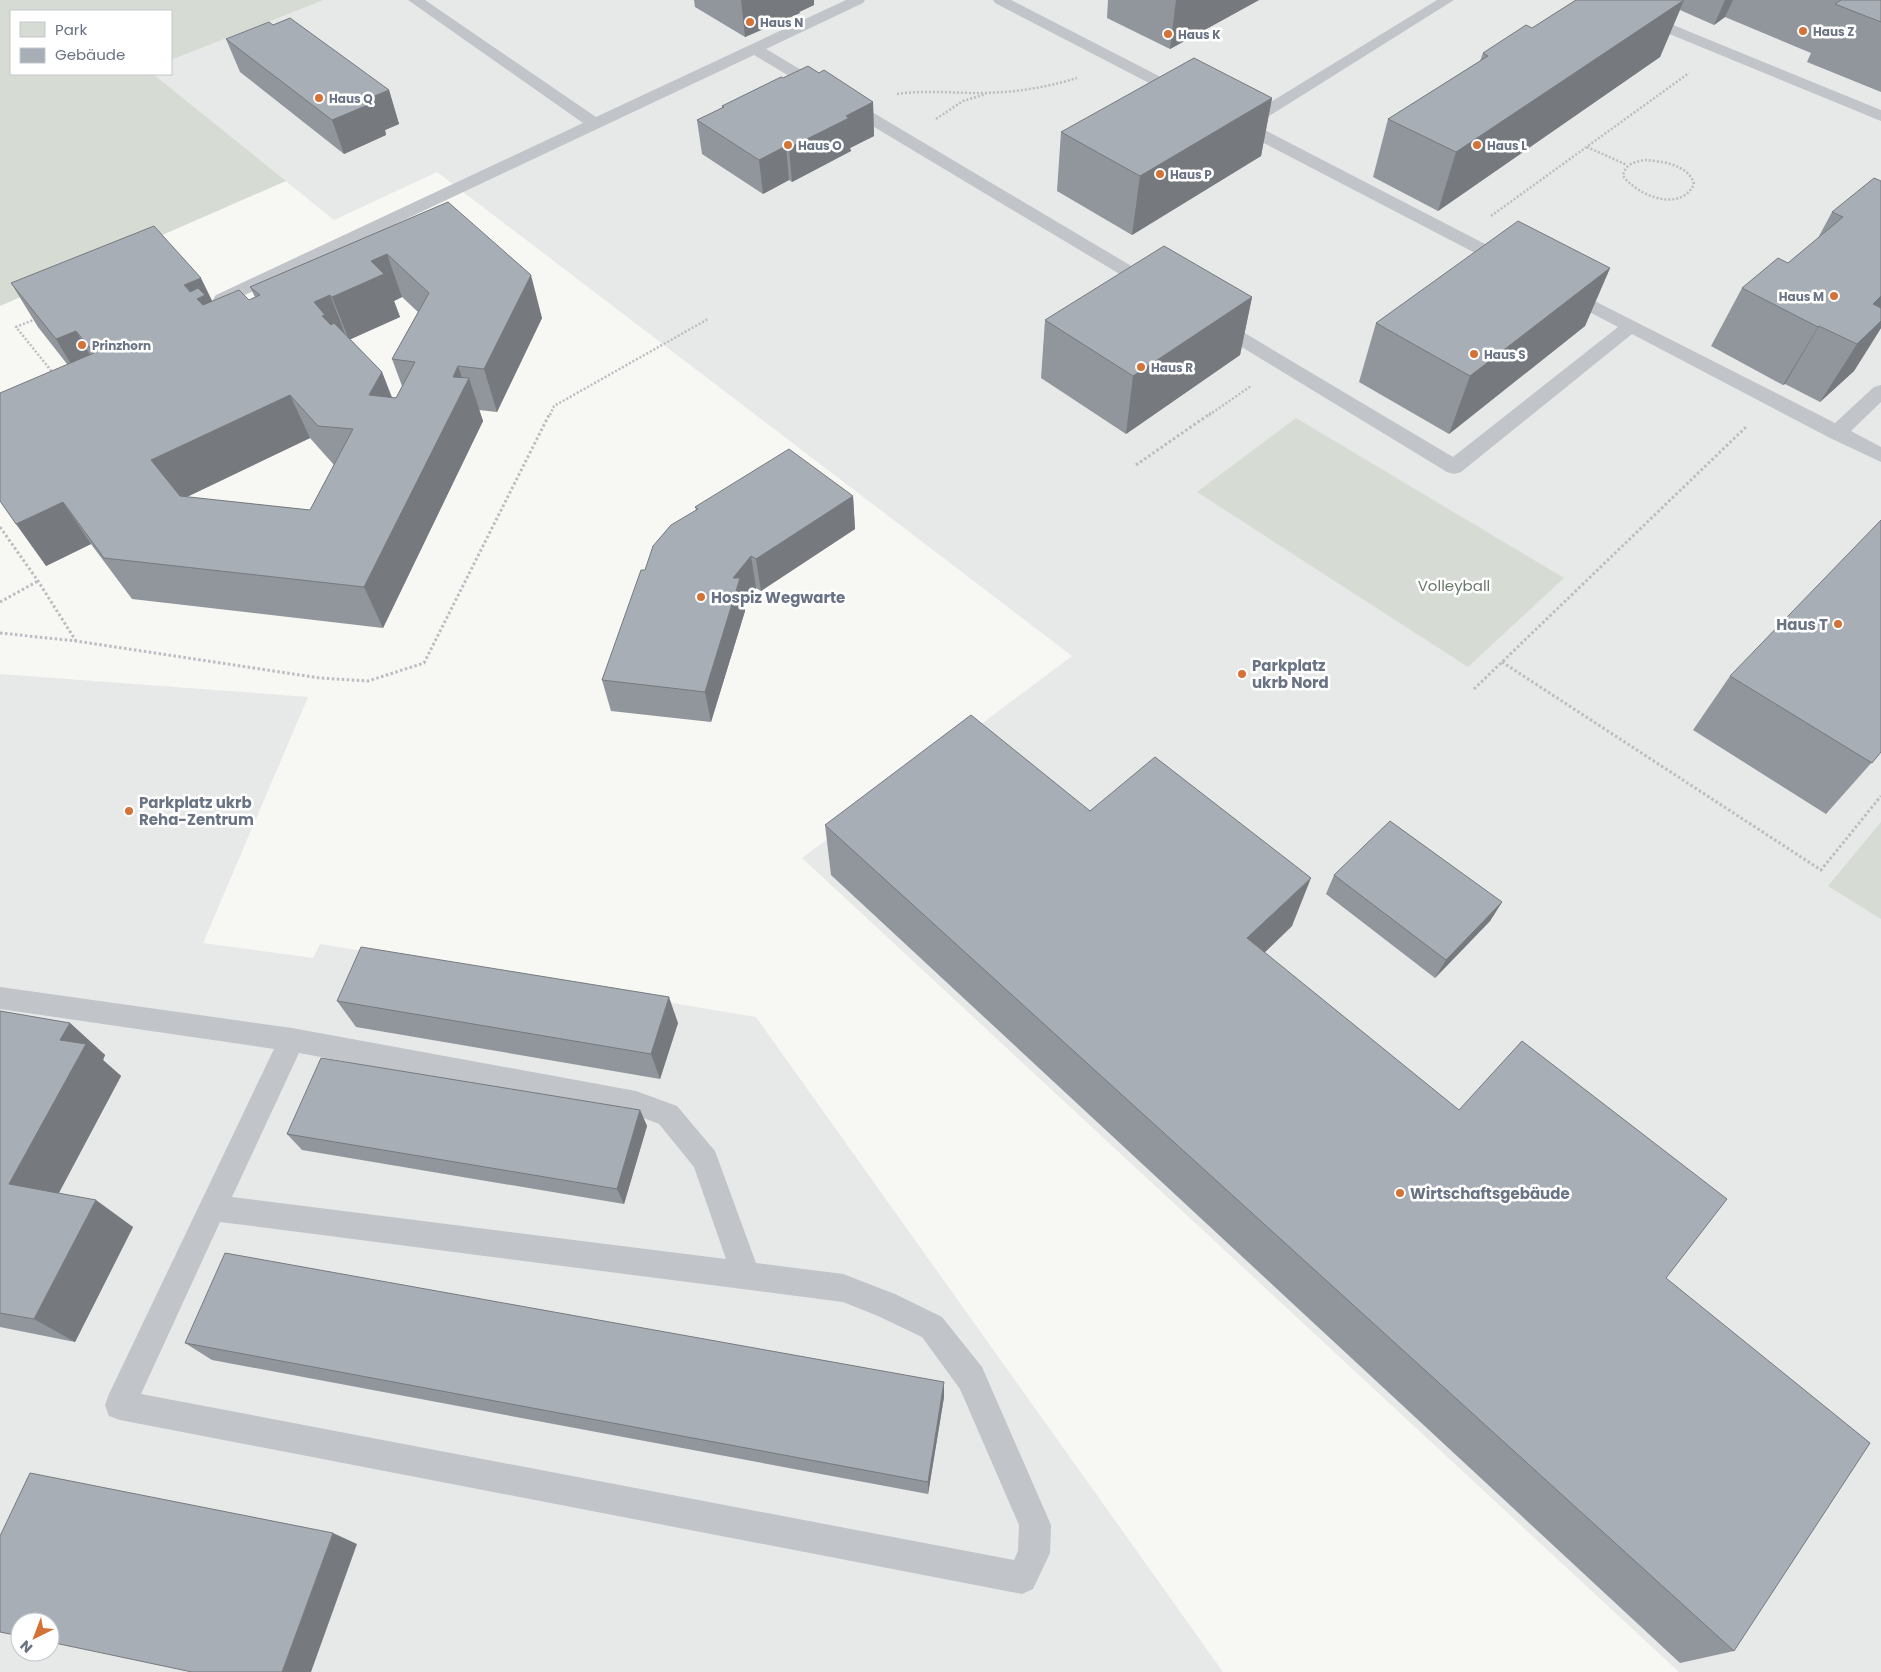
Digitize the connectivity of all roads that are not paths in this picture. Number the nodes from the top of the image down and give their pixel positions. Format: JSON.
{"nodes":[{"id":1,"x":415,"y":0,"type":"edge"},
{"id":2,"x":1000,"y":0,"type":"edge"},
{"id":3,"x":1447,"y":0,"type":"edge"},
{"id":4,"x":1600,"y":0,"type":"edge"},
{"id":5,"x":846,"y":2,"type":"edge"},
{"id":6,"x":754,"y":48,"type":"junction"},
{"id":7,"x":1199,"y":103,"type":"edge"},
{"id":8,"x":1881,"y":116,"type":"edge"},
{"id":9,"x":1226,"y":117,"type":"edge"},
{"id":10,"x":594,"y":123,"type":"junction"},
{"id":11,"x":1243,"y":126,"type":"junction"},
{"id":12,"x":1520,"y":269,"type":"edge"},
{"id":13,"x":1554,"y":286,"type":"edge"},
{"id":14,"x":1171,"y":297,"type":"edge"},
{"id":15,"x":222,"y":299,"type":"edge"},
{"id":16,"x":1196,"y":312,"type":"edge"},
{"id":17,"x":1630,"y":326,"type":"junction"},
{"id":18,"x":1881,"y":390,"type":"edge"},
{"id":19,"x":1837,"y":433,"type":"junction"},
{"id":20,"x":1881,"y":455,"type":"edge"},
{"id":21,"x":0,"y":998,"type":"edge"},
{"id":22,"x":292,"y":1040,"type":"junction"},
{"id":23,"x":213,"y":1208,"type":"junction"},
{"id":24,"x":746,"y":1276,"type":"junction"}],
"edges":[{"from":1,"to":10,"type":"lane"},
{"from":2,"to":7,"type":"lane"},
{"from":3,"to":11,"type":"lane"},
{"from":4,"to":8,"type":"lane"},
{"from":5,"to":6,"type":"lane"},
{"from":6,"to":10,"type":"lane"},
{"from":6,"to":14,"type":"lane"},
{"from":9,"to":11,"type":"lane"},
{"from":10,"to":15,"type":"lane"},
{"from":11,"to":12,"type":"lane"},
{"from":13,"to":17,"type":"lane"},
{"from":16,"to":17,"type":"lane"},
{"from":17,"to":19,"type":"lane"},
{"from":18,"to":19,"type":"lane"},
{"from":19,"to":20,"type":"lane"},
{"from":21,"to":22,"type":"lane"},
{"from":22,"to":23,"type":"lane"},
{"from":22,"to":24,"type":"lane"},
{"from":23,"to":24,"type":"lane"},
{"from":23,"to":24,"type":"lane"}]}
